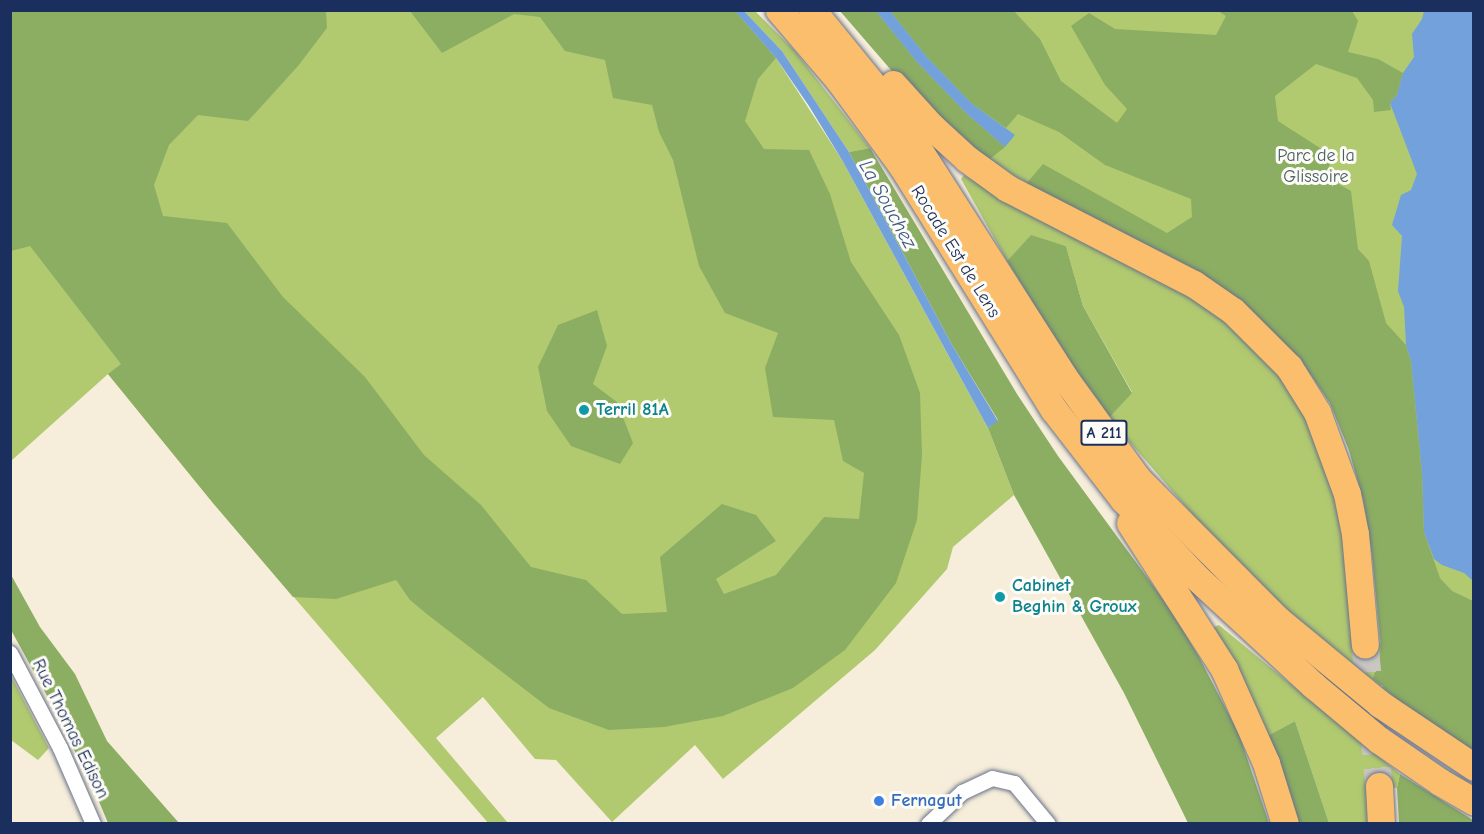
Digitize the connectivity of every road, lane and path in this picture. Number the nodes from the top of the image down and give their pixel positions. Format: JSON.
{"nodes":[{"id":1,"x":779,"y":10,"type":"edge"},
{"id":2,"x":817,"y":16,"type":"edge"},
{"id":3,"x":1123,"y":499,"type":"junction"},
{"id":4,"x":1365,"y":645,"type":"tunnel mouth"},
{"id":5,"x":10,"y":653,"type":"edge"},
{"id":6,"x":1473,"y":767,"type":"edge"},
{"id":7,"x":1378,"y":786,"type":"tunnel mouth"},
{"id":8,"x":1473,"y":801,"type":"edge"},
{"id":9,"x":93,"y":824,"type":"edge"},
{"id":10,"x":928,"y":824,"type":"edge"},
{"id":11,"x":1048,"y":824,"type":"edge"},
{"id":12,"x":1285,"y":824,"type":"edge"},
{"id":13,"x":1381,"y":824,"type":"edge"}],
"edges":[{"from":1,"to":3,"type":"highway","name":"Rocade Est de Lens","number":"A 211"},
{"from":2,"to":4,"type":"highway"},
{"from":2,"to":6,"type":"highway","number":"A 211"},
{"from":3,"to":8,"type":"highway","number":"A 211"},
{"from":3,"to":12,"type":"highway"},
{"from":5,"to":9,"type":"street","name":"Rue Thomas Edison"},
{"from":7,"to":13,"type":"highway"},
{"from":10,"to":11,"type":"street"}]}
